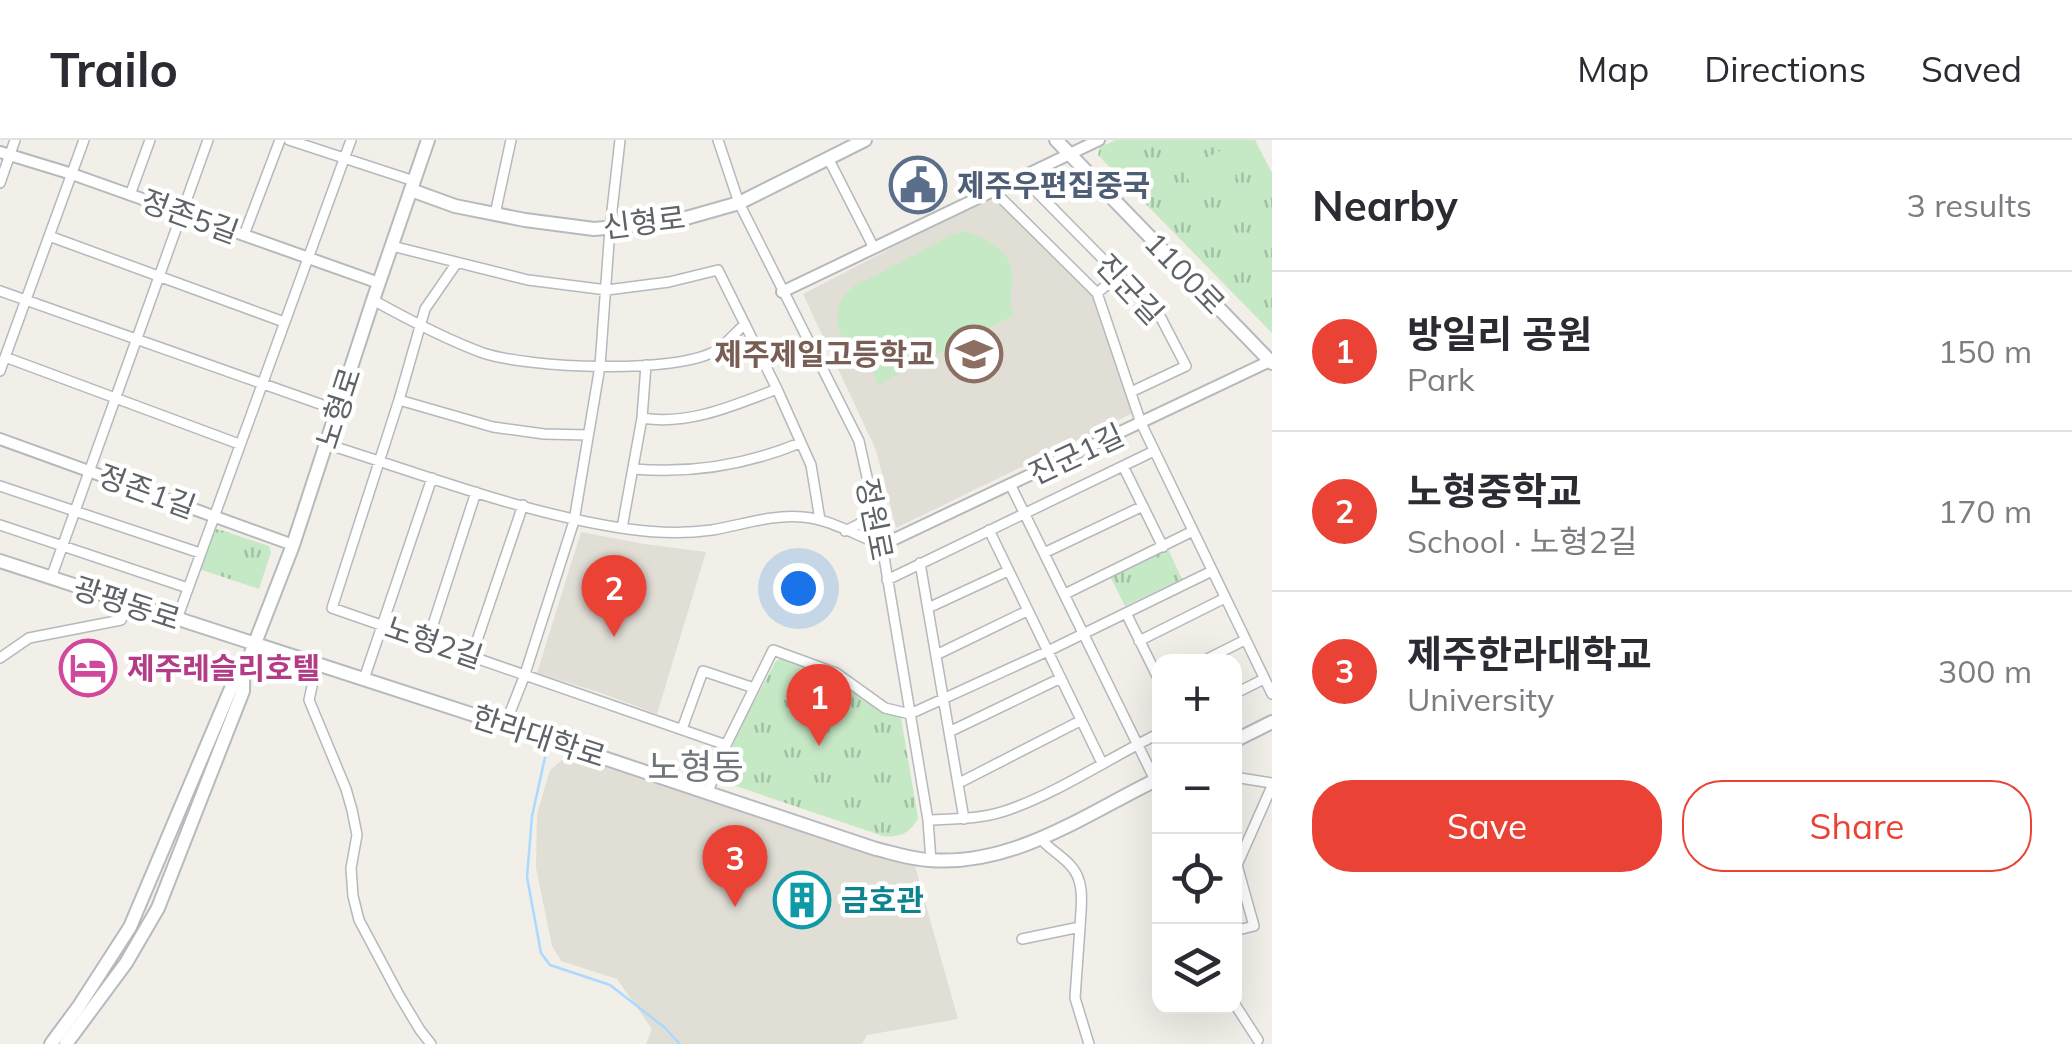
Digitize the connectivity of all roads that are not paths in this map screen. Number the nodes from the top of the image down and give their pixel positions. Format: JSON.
{"nodes":[{"id":1,"x":16,"y":140,"type":"edge"},
{"id":2,"x":84,"y":140,"type":"edge"},
{"id":3,"x":150,"y":140,"type":"edge"},
{"id":4,"x":208,"y":140,"type":"edge"},
{"id":5,"x":280,"y":140,"type":"edge"},
{"id":6,"x":289,"y":140,"type":"edge"},
{"id":7,"x":351,"y":140,"type":"edge"},
{"id":8,"x":428,"y":140,"type":"edge"},
{"id":9,"x":511,"y":140,"type":"edge"},
{"id":10,"x":620,"y":140,"type":"edge"},
{"id":11,"x":718,"y":140,"type":"edge"},
{"id":12,"x":865,"y":140,"type":"edge"},
{"id":13,"x":1056,"y":140,"type":"edge"},
{"id":14,"x":1099,"y":140,"type":"edge"},
{"id":15,"x":5,"y":154,"type":"edge"},
{"id":16,"x":1070,"y":154,"type":"junction"},
{"id":17,"x":828,"y":158,"type":"junction"},
{"id":18,"x":344,"y":159,"type":"junction"},
{"id":19,"x":72,"y":174,"type":"junction"},
{"id":20,"x":1021,"y":176,"type":"junction"},
{"id":21,"x":0,"y":183,"type":"edge"},
{"id":22,"x":412,"y":186,"type":"junction"},
{"id":23,"x":992,"y":190,"type":"junction"},
{"id":24,"x":130,"y":195,"type":"junction"},
{"id":25,"x":739,"y":203,"type":"junction"},
{"id":26,"x":182,"y":213,"type":"junction"},
{"id":27,"x":495,"y":214,"type":"junction"},
{"id":28,"x":610,"y":228,"type":"junction"},
{"id":29,"x":244,"y":235,"type":"junction"},
{"id":30,"x":49,"y":236,"type":"junction"},
{"id":31,"x":392,"y":246,"type":"junction"},
{"id":32,"x":874,"y":248,"type":"junction"},
{"id":33,"x":308,"y":258,"type":"junction"},
{"id":34,"x":456,"y":264,"type":"junction"},
{"id":35,"x":160,"y":276,"type":"junction"},
{"id":36,"x":1119,"y":276,"type":"junction"},
{"id":37,"x":379,"y":283,"type":"junction"},
{"id":38,"x":607,"y":290,"type":"junction"},
{"id":39,"x":0,"y":291,"type":"edge"},
{"id":40,"x":782,"y":292,"type":"junction"},
{"id":41,"x":1097,"y":293,"type":"junction"},
{"id":42,"x":26,"y":300,"type":"junction"},
{"id":43,"x":373,"y":300,"type":"junction"},
{"id":44,"x":284,"y":322,"type":"junction"},
{"id":45,"x":746,"y":324,"type":"junction"},
{"id":46,"x":421,"y":326,"type":"junction"},
{"id":47,"x":137,"y":339,"type":"junction"},
{"id":48,"x":5,"y":358,"type":"junction"},
{"id":49,"x":1271,"y":361,"type":"edge"},
{"id":50,"x":646,"y":365,"type":"junction"},
{"id":51,"x":600,"y":366,"type":"junction"},
{"id":52,"x":0,"y":371,"type":"edge"},
{"id":53,"x":262,"y":383,"type":"junction"},
{"id":54,"x":777,"y":389,"type":"junction"},
{"id":55,"x":1131,"y":392,"type":"junction"},
{"id":56,"x":116,"y":398,"type":"junction"},
{"id":57,"x":400,"y":400,"type":"junction"},
{"id":58,"x":336,"y":410,"type":"junction"},
{"id":59,"x":642,"y":418,"type":"junction"},
{"id":60,"x":1141,"y":423,"type":"junction"},
{"id":61,"x":588,"y":435,"type":"junction"},
{"id":62,"x":0,"y":438,"type":"edge"},
{"id":63,"x":800,"y":443,"type":"junction"},
{"id":64,"x":239,"y":444,"type":"junction"},
{"id":65,"x":326,"y":444,"type":"junction"},
{"id":66,"x":1154,"y":451,"type":"junction"},
{"id":67,"x":380,"y":461,"type":"junction"},
{"id":68,"x":1124,"y":466,"type":"junction"},
{"id":69,"x":634,"y":469,"type":"junction"},
{"id":70,"x":89,"y":471,"type":"junction"},
{"id":71,"x":432,"y":478,"type":"junction"},
{"id":72,"x":1010,"y":484,"type":"junction"},
{"id":73,"x":0,"y":486,"type":"edge"},
{"id":74,"x":476,"y":492,"type":"junction"},
{"id":75,"x":523,"y":504,"type":"junction"},
{"id":76,"x":1143,"y":506,"type":"junction"},
{"id":77,"x":874,"y":508,"type":"junction"},
{"id":78,"x":74,"y":512,"type":"junction"},
{"id":79,"x":1024,"y":514,"type":"junction"},
{"id":80,"x":213,"y":516,"type":"junction"},
{"id":81,"x":574,"y":518,"type":"junction"},
{"id":82,"x":820,"y":520,"type":"junction"},
{"id":83,"x":0,"y":525,"type":"edge"},
{"id":84,"x":622,"y":528,"type":"junction"},
{"id":85,"x":989,"y":530,"type":"junction"},
{"id":86,"x":845,"y":531,"type":"junction"},
{"id":87,"x":1193,"y":531,"type":"junction"},
{"id":88,"x":293,"y":545,"type":"junction"},
{"id":89,"x":882,"y":545,"type":"junction"},
{"id":90,"x":62,"y":546,"type":"junction"},
{"id":91,"x":1163,"y":547,"type":"junction"},
{"id":92,"x":200,"y":553,"type":"junction"},
{"id":93,"x":1044,"y":553,"type":"junction"},
{"id":94,"x":0,"y":561,"type":"edge"},
{"id":95,"x":920,"y":563,"type":"junction"},
{"id":96,"x":1212,"y":570,"type":"junction"},
{"id":97,"x":1008,"y":571,"type":"junction"},
{"id":98,"x":51,"y":578,"type":"junction"},
{"id":99,"x":887,"y":580,"type":"junction"},
{"id":100,"x":188,"y":588,"type":"junction"},
{"id":101,"x":1066,"y":594,"type":"junction"},
{"id":102,"x":1225,"y":598,"type":"junction"},
{"id":103,"x":130,"y":604,"type":"junction"},
{"id":104,"x":928,"y":608,"type":"junction"},
{"id":105,"x":1028,"y":611,"type":"junction"},
{"id":106,"x":1126,"y":614,"type":"junction"},
{"id":107,"x":177,"y":619,"type":"junction"},
{"id":108,"x":382,"y":625,"type":"junction"},
{"id":109,"x":1084,"y":634,"type":"junction"},
{"id":110,"x":428,"y":640,"type":"junction"},
{"id":111,"x":1246,"y":640,"type":"junction"},
{"id":112,"x":1140,"y":641,"type":"junction"},
{"id":113,"x":255,"y":646,"type":"junction"},
{"id":114,"x":1048,"y":651,"type":"junction"},
{"id":115,"x":1218,"y":654,"type":"edge"},
{"id":116,"x":472,"y":655,"type":"junction"},
{"id":117,"x":936,"y":655,"type":"junction"},
{"id":118,"x":0,"y":658,"type":"edge"},
{"id":119,"x":317,"y":664,"type":"junction"},
{"id":120,"x":1152,"y":666,"type":"edge"},
{"id":121,"x":243,"y":674,"type":"junction"},
{"id":122,"x":525,"y":674,"type":"junction"},
{"id":123,"x":1061,"y":678,"type":"junction"},
{"id":124,"x":364,"y":679,"type":"junction"},
{"id":125,"x":1264,"y":679,"type":"junction"},
{"id":126,"x":754,"y":688,"type":"junction"},
{"id":127,"x":1242,"y":690,"type":"edge"},
{"id":128,"x":1272,"y":694,"type":"edge"},
{"id":129,"x":944,"y":700,"type":"junction"},
{"id":130,"x":910,"y":714,"type":"junction"},
{"id":131,"x":1080,"y":721,"type":"junction"},
{"id":132,"x":1272,"y":722,"type":"edge"},
{"id":133,"x":504,"y":724,"type":"junction"},
{"id":134,"x":682,"y":730,"type":"junction"},
{"id":135,"x":949,"y":732,"type":"junction"},
{"id":136,"x":1152,"y":737,"type":"edge"},
{"id":137,"x":1242,"y":737,"type":"edge"},
{"id":138,"x":1137,"y":744,"type":"junction"},
{"id":139,"x":726,"y":745,"type":"junction"},
{"id":140,"x":1102,"y":763,"type":"junction"},
{"id":141,"x":1152,"y":770,"type":"edge"},
{"id":142,"x":1242,"y":778,"type":"edge"},
{"id":143,"x":959,"y":782,"type":"junction"},
{"id":144,"x":1152,"y":782,"type":"edge"},
{"id":145,"x":1272,"y":784,"type":"edge"},
{"id":146,"x":708,"y":792,"type":"junction"},
{"id":147,"x":964,"y":819,"type":"junction"},
{"id":148,"x":928,"y":820,"type":"junction"},
{"id":149,"x":1040,"y":838,"type":"junction"},
{"id":150,"x":931,"y":860,"type":"junction"},
{"id":151,"x":1080,"y":927,"type":"junction"},
{"id":152,"x":1242,"y":929,"type":"edge"},
{"id":153,"x":1022,"y":939,"type":"dead end"},
{"id":154,"x":1241,"y":1014,"type":"edge"},
{"id":155,"x":1258,"y":1040,"type":"dead end"},
{"id":156,"x":51,"y":1044,"type":"edge"},
{"id":157,"x":66,"y":1044,"type":"edge"},
{"id":158,"x":431,"y":1044,"type":"edge"},
{"id":159,"x":1088,"y":1044,"type":"edge"}],
"edges":[{"from":1,"to":15,"type":"street"},
{"from":2,"to":19,"type":"street"},
{"from":3,"to":24,"type":"street"},
{"from":4,"to":26,"type":"street"},
{"from":5,"to":29,"type":"street"},
{"from":6,"to":18,"type":"street"},
{"from":7,"to":18,"type":"street"},
{"from":8,"to":22,"type":"main road","name":"노형로"},
{"from":9,"to":27,"type":"street"},
{"from":10,"to":28,"type":"street"},
{"from":11,"to":25,"type":"street","name":"정원로"},
{"from":12,"to":17,"type":"main road","name":"신형로"},
{"from":13,"to":16,"type":"main road","name":"1100로"},
{"from":14,"to":16,"type":"street"},
{"from":15,"to":19,"type":"street","name":"정존5길"},
{"from":15,"to":21,"type":"street"},
{"from":16,"to":20,"type":"street"},
{"from":16,"to":49,"type":"main road","name":"1100로"},
{"from":17,"to":25,"type":"main road","name":"신형로"},
{"from":17,"to":32,"type":"street"},
{"from":18,"to":22,"type":"street"},
{"from":18,"to":33,"type":"street"},
{"from":19,"to":24,"type":"street","name":"정존5길"},
{"from":19,"to":30,"type":"street"},
{"from":20,"to":23,"type":"street"},
{"from":20,"to":36,"type":"street","name":"진군길"},
{"from":22,"to":27,"type":"main road","name":"신형로"},
{"from":22,"to":31,"type":"main road","name":"노형로"},
{"from":23,"to":32,"type":"street"},
{"from":23,"to":41,"type":"street","name":"진군길"},
{"from":24,"to":26,"type":"street","name":"정존5길"},
{"from":25,"to":28,"type":"main road","name":"신형로"},
{"from":25,"to":40,"type":"street","name":"정원로"},
{"from":26,"to":29,"type":"street","name":"정존5길"},
{"from":26,"to":35,"type":"street"},
{"from":27,"to":28,"type":"main road","name":"신형로"},
{"from":28,"to":38,"type":"street"},
{"from":29,"to":33,"type":"street","name":"정존5길"},
{"from":30,"to":35,"type":"street"},
{"from":30,"to":42,"type":"street"},
{"from":31,"to":34,"type":"street"},
{"from":31,"to":37,"type":"main road","name":"노형로"},
{"from":32,"to":40,"type":"street"},
{"from":33,"to":37,"type":"street","name":"정존5길"},
{"from":33,"to":44,"type":"street"},
{"from":34,"to":38,"type":"street"},
{"from":34,"to":46,"type":"street"},
{"from":35,"to":44,"type":"street"},
{"from":35,"to":47,"type":"street"},
{"from":36,"to":41,"type":"street"},
{"from":36,"to":55,"type":"street","name":"진군길"},
{"from":37,"to":43,"type":"main road","name":"노형로"},
{"from":38,"to":45,"type":"street"},
{"from":38,"to":51,"type":"street"},
{"from":39,"to":42,"type":"street"},
{"from":40,"to":77,"type":"street","name":"정원로"},
{"from":41,"to":55,"type":"street","name":"진군길"},
{"from":42,"to":47,"type":"street"},
{"from":42,"to":48,"type":"street"},
{"from":43,"to":46,"type":"street"},
{"from":43,"to":58,"type":"main road","name":"노형로"},
{"from":44,"to":53,"type":"street"},
{"from":45,"to":50,"type":"street"},
{"from":45,"to":54,"type":"street"},
{"from":46,"to":51,"type":"street"},
{"from":46,"to":57,"type":"street"},
{"from":47,"to":53,"type":"street"},
{"from":47,"to":56,"type":"street"},
{"from":48,"to":52,"type":"street"},
{"from":48,"to":56,"type":"street"},
{"from":49,"to":60,"type":"street","name":"진군1길"},
{"from":50,"to":51,"type":"street"},
{"from":50,"to":59,"type":"street"},
{"from":51,"to":61,"type":"street"},
{"from":53,"to":58,"type":"street"},
{"from":53,"to":64,"type":"street"},
{"from":54,"to":59,"type":"street"},
{"from":54,"to":63,"type":"street"},
{"from":55,"to":60,"type":"street","name":"진군길"},
{"from":56,"to":64,"type":"street"},
{"from":56,"to":70,"type":"street"},
{"from":57,"to":61,"type":"street"},
{"from":57,"to":67,"type":"street"},
{"from":58,"to":65,"type":"main road","name":"노형로"},
{"from":59,"to":69,"type":"street"},
{"from":60,"to":66,"type":"street","name":"진군길"},
{"from":60,"to":72,"type":"street","name":"진군1길"},
{"from":61,"to":81,"type":"street"},
{"from":62,"to":70,"type":"street","name":"정존1길"},
{"from":63,"to":69,"type":"street"},
{"from":63,"to":82,"type":"street"},
{"from":64,"to":80,"type":"street"},
{"from":65,"to":67,"type":"street"},
{"from":65,"to":88,"type":"main road","name":"노형로"},
{"from":66,"to":68,"type":"street"},
{"from":66,"to":87,"type":"street","name":"진군길"},
{"from":67,"to":71,"type":"street"},
{"from":67,"to":108,"type":"street","name":"노형2길"},
{"from":68,"to":76,"type":"street"},
{"from":68,"to":79,"type":"street"},
{"from":69,"to":84,"type":"street"},
{"from":70,"to":78,"type":"street"},
{"from":70,"to":80,"type":"street","name":"정존1길"},
{"from":71,"to":74,"type":"street"},
{"from":71,"to":108,"type":"street"},
{"from":72,"to":79,"type":"street"},
{"from":72,"to":89,"type":"street","name":"진군1길"},
{"from":73,"to":78,"type":"street"},
{"from":74,"to":75,"type":"street"},
{"from":74,"to":110,"type":"street"},
{"from":75,"to":81,"type":"street"},
{"from":75,"to":116,"type":"street"},
{"from":76,"to":91,"type":"street"},
{"from":76,"to":93,"type":"street"},
{"from":77,"to":86,"type":"street"},
{"from":77,"to":89,"type":"street","name":"정원로"},
{"from":78,"to":90,"type":"street"},
{"from":78,"to":92,"type":"street"},
{"from":79,"to":85,"type":"street"},
{"from":79,"to":93,"type":"street"},
{"from":80,"to":88,"type":"street","name":"정존1길"},
{"from":80,"to":92,"type":"street"},
{"from":81,"to":84,"type":"street"},
{"from":81,"to":122,"type":"street"},
{"from":82,"to":84,"type":"street"},
{"from":82,"to":86,"type":"street"},
{"from":83,"to":90,"type":"street"},
{"from":85,"to":95,"type":"street"},
{"from":85,"to":97,"type":"street"},
{"from":86,"to":89,"type":"street"},
{"from":87,"to":91,"type":"street"},
{"from":87,"to":96,"type":"street","name":"진군길"},
{"from":88,"to":113,"type":"main road","name":"노형로"},
{"from":89,"to":99,"type":"street","name":"정원로"},
{"from":90,"to":98,"type":"street"},
{"from":90,"to":100,"type":"street"},
{"from":91,"to":101,"type":"street"},
{"from":92,"to":100,"type":"street"},
{"from":93,"to":101,"type":"street"},
{"from":94,"to":98,"type":"main road","name":"광평동로"},
{"from":95,"to":99,"type":"street"},
{"from":95,"to":104,"type":"street"},
{"from":96,"to":102,"type":"street","name":"진군길"},
{"from":96,"to":106,"type":"street"},
{"from":97,"to":104,"type":"street"},
{"from":97,"to":105,"type":"street"},
{"from":98,"to":103,"type":"main road","name":"광평동로"},
{"from":99,"to":130,"type":"street","name":"정원로"},
{"from":100,"to":107,"type":"street"},
{"from":101,"to":109,"type":"street"},
{"from":102,"to":111,"type":"street","name":"진군길"},
{"from":102,"to":112,"type":"street"},
{"from":103,"to":107,"type":"main road","name":"광평동로"},
{"from":103,"to":118,"type":"street"},
{"from":104,"to":117,"type":"street"},
{"from":105,"to":114,"type":"street"},
{"from":105,"to":117,"type":"street"},
{"from":106,"to":109,"type":"street"},
{"from":106,"to":112,"type":"street"},
{"from":107,"to":113,"type":"main road","name":"광평동로"},
{"from":108,"to":110,"type":"street","name":"노형2길"},
{"from":108,"to":124,"type":"street"},
{"from":109,"to":114,"type":"street"},
{"from":109,"to":138,"type":"street"},
{"from":110,"to":116,"type":"street","name":"노형2길"},
{"from":111,"to":115,"type":"street"},
{"from":111,"to":125,"type":"street","name":"진군길"},
{"from":112,"to":120,"type":"street"},
{"from":113,"to":119,"type":"main road","name":"한라대학로"},
{"from":113,"to":121,"type":"main road","name":"노형로"},
{"from":114,"to":123,"type":"street"},
{"from":114,"to":129,"type":"street"},
{"from":116,"to":122,"type":"street","name":"노형2길"},
{"from":117,"to":129,"type":"street"},
{"from":119,"to":124,"type":"main road","name":"한라대학로"},
{"from":119,"to":158,"type":"street"},
{"from":121,"to":156,"type":"main road","name":"노형로"},
{"from":121,"to":157,"type":"main road","name":"노형로"},
{"from":122,"to":133,"type":"street"},
{"from":122,"to":134,"type":"street","name":"노형2길"},
{"from":123,"to":131,"type":"street"},
{"from":123,"to":135,"type":"street"},
{"from":124,"to":133,"type":"main road","name":"한라대학로"},
{"from":125,"to":127,"type":"street"},
{"from":125,"to":128,"type":"street","name":"진군길"},
{"from":126,"to":130,"type":"street"},
{"from":126,"to":134,"type":"street"},
{"from":126,"to":139,"type":"street"},
{"from":129,"to":130,"type":"street"},
{"from":129,"to":135,"type":"street"},
{"from":130,"to":148,"type":"street","name":"정원로"},
{"from":131,"to":140,"type":"street"},
{"from":131,"to":143,"type":"street"},
{"from":132,"to":137,"type":"main road"},
{"from":133,"to":146,"type":"main road","name":"한라대학로"},
{"from":134,"to":139,"type":"street","name":"노형2길"},
{"from":135,"to":143,"type":"street"},
{"from":136,"to":138,"type":"street"},
{"from":138,"to":140,"type":"street"},
{"from":138,"to":141,"type":"street"},
{"from":139,"to":146,"type":"street"},
{"from":140,"to":147,"type":"street"},
{"from":142,"to":145,"type":"street"},
{"from":143,"to":147,"type":"street"},
{"from":144,"to":149,"type":"main road","name":"한라대학로"},
{"from":145,"to":152,"type":"street"},
{"from":146,"to":150,"type":"main road","name":"한라대학로"},
{"from":147,"to":148,"type":"street"},
{"from":148,"to":150,"type":"street","name":"정원로"},
{"from":149,"to":150,"type":"main road","name":"한라대학로"},
{"from":149,"to":151,"type":"street"},
{"from":151,"to":153,"type":"street"},
{"from":151,"to":159,"type":"street"},
{"from":154,"to":155,"type":"street"}]}
